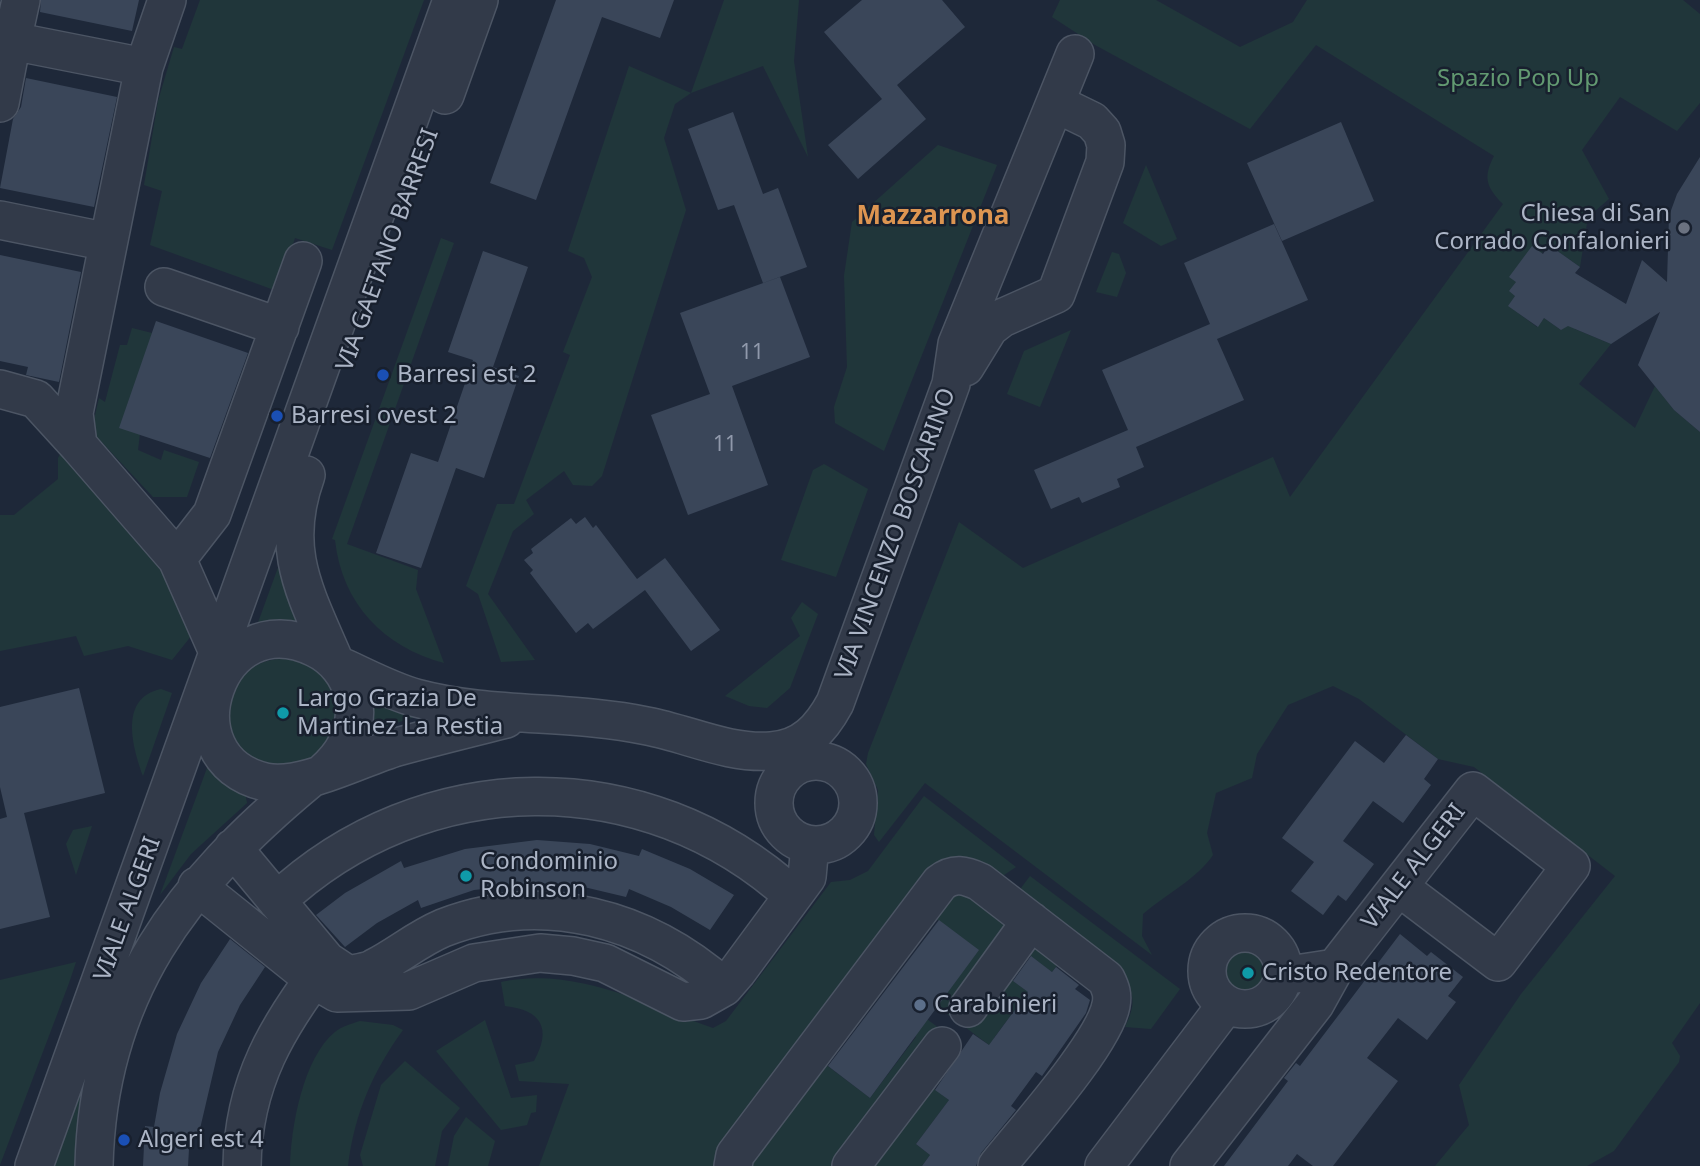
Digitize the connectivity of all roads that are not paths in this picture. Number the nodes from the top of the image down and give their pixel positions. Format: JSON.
{"nodes":[{"id":1,"x":20,"y":0,"type":"edge"},
{"id":2,"x":167,"y":0,"type":"edge"},
{"id":3,"x":452,"y":0,"type":"edge"},
{"id":4,"x":479,"y":0,"type":"edge"},
{"id":5,"x":12,"y":41,"type":"junction"},
{"id":6,"x":1075,"y":54,"type":"dead end"},
{"id":7,"x":144,"y":67,"type":"junction"},
{"id":8,"x":0,"y":103,"type":"edge"},
{"id":9,"x":1055,"y":103,"type":"junction"},
{"id":10,"x":0,"y":220,"type":"edge"},
{"id":11,"x":107,"y":242,"type":"junction"},
{"id":12,"x":303,"y":261,"type":"dead end"},
{"id":13,"x":164,"y":287,"type":"dead end"},
{"id":14,"x":280,"y":327,"type":"junction"},
{"id":15,"x":951,"y":384,"type":"junction"},
{"id":16,"x":0,"y":390,"type":"edge"},
{"id":17,"x":78,"y":445,"type":"junction"},
{"id":18,"x":177,"y":559,"type":"junction"},
{"id":19,"x":242,"y":591,"type":"junction"},
{"id":20,"x":197,"y":605,"type":"junction"},
{"id":21,"x":336,"y":663,"type":"junction"},
{"id":22,"x":223,"y":668,"type":"junction"},
{"id":23,"x":527,"y":713,"type":"junction"},
{"id":24,"x":822,"y":745,"type":"junction"},
{"id":25,"x":734,"y":750,"type":"junction"},
{"id":26,"x":317,"y":775,"type":"junction"},
{"id":27,"x":776,"y":790,"type":"junction"},
{"id":28,"x":810,"y":845,"type":"junction"},
{"id":29,"x":233,"y":848,"type":"junction"},
{"id":30,"x":198,"y":886,"type":"junction"},
{"id":31,"x":1399,"y":887,"type":"junction"},
{"id":32,"x":793,"y":896,"type":"junction"},
{"id":33,"x":277,"y":901,"type":"junction"},
{"id":34,"x":1031,"y":921,"type":"junction"},
{"id":35,"x":1335,"y":968,"type":"junction"},
{"id":36,"x":320,"y":970,"type":"junction"},
{"id":37,"x":1283,"y":976,"type":"junction"},
{"id":38,"x":1226,"y":1005,"type":"junction"},
{"id":39,"x":968,"y":1008,"type":"dead end"},
{"id":40,"x":942,"y":1046,"type":"dead end"},
{"id":41,"x":1009,"y":1162,"type":"edge"},
{"id":42,"x":34,"y":1166,"type":"edge"},
{"id":43,"x":94,"y":1166,"type":"edge"},
{"id":44,"x":242,"y":1166,"type":"edge"},
{"id":45,"x":733,"y":1166,"type":"edge"},
{"id":46,"x":851,"y":1166,"type":"edge"},
{"id":47,"x":1104,"y":1166,"type":"edge"},
{"id":48,"x":1189,"y":1166,"type":"edge"}],
"edges":[{"from":1,"to":5,"type":"street"},
{"from":2,"to":7,"type":"street"},
{"from":3,"to":19,"type":"street","name":"VIA GAETANO BARRESI"},
{"from":4,"to":21,"type":"street","name":"VIA GAETANO BARRESI"},
{"from":5,"to":7,"type":"street"},
{"from":5,"to":8,"type":"street"},
{"from":6,"to":9,"type":"street","name":"VIA VINCENZO BOSCARINO"},
{"from":7,"to":11,"type":"street"},
{"from":9,"to":15,"type":"street","name":"VIA VINCENZO BOSCARINO"},
{"from":9,"to":15,"type":"street"},
{"from":10,"to":11,"type":"street"},
{"from":11,"to":17,"type":"street"},
{"from":12,"to":14,"type":"street"},
{"from":13,"to":14,"type":"street"},
{"from":14,"to":18,"type":"street"},
{"from":15,"to":24,"type":"street","name":"VIA VINCENZO BOSCARINO"},
{"from":16,"to":17,"type":"street"},
{"from":17,"to":18,"type":"street"},
{"from":18,"to":20,"type":"street"},
{"from":19,"to":20,"type":"street"},
{"from":19,"to":22,"type":"street","name":"VIA GAETANO BARRESI"},
{"from":20,"to":22,"type":"street"},
{"from":21,"to":22,"type":"street"},
{"from":21,"to":23,"type":"street"},
{"from":21,"to":26,"type":"street"},
{"from":22,"to":26,"type":"street"},
{"from":22,"to":42,"type":"street","name":"VIALE ALGERI"},
{"from":23,"to":25,"type":"street"},
{"from":23,"to":26,"type":"street"},
{"from":24,"to":25,"type":"street"},
{"from":24,"to":27,"type":"street"},
{"from":24,"to":28,"type":"street"},
{"from":25,"to":27,"type":"street"},
{"from":26,"to":29,"type":"street","name":"VIALE ALGERI"},
{"from":27,"to":28,"type":"street"},
{"from":28,"to":32,"type":"street"},
{"from":29,"to":30,"type":"street","name":"VIALE ALGERI"},
{"from":29,"to":33,"type":"street"},
{"from":30,"to":36,"type":"street"},
{"from":30,"to":43,"type":"street","name":"VIALE ALGERI"},
{"from":31,"to":31,"type":"street","name":"VIALE ALGERI"},
{"from":31,"to":35,"type":"street","name":"VIALE ALGERI"},
{"from":32,"to":33,"type":"street"},
{"from":32,"to":36,"type":"street"},
{"from":33,"to":36,"type":"street"},
{"from":34,"to":39,"type":"street"},
{"from":34,"to":41,"type":"street"},
{"from":34,"to":45,"type":"street"},
{"from":35,"to":37,"type":"street"},
{"from":35,"to":48,"type":"street","name":"VIALE ALGERI"},
{"from":36,"to":44,"type":"street"},
{"from":37,"to":38,"type":"street"},
{"from":37,"to":38,"type":"street"},
{"from":38,"to":47,"type":"street"},
{"from":40,"to":46,"type":"street"}]}
